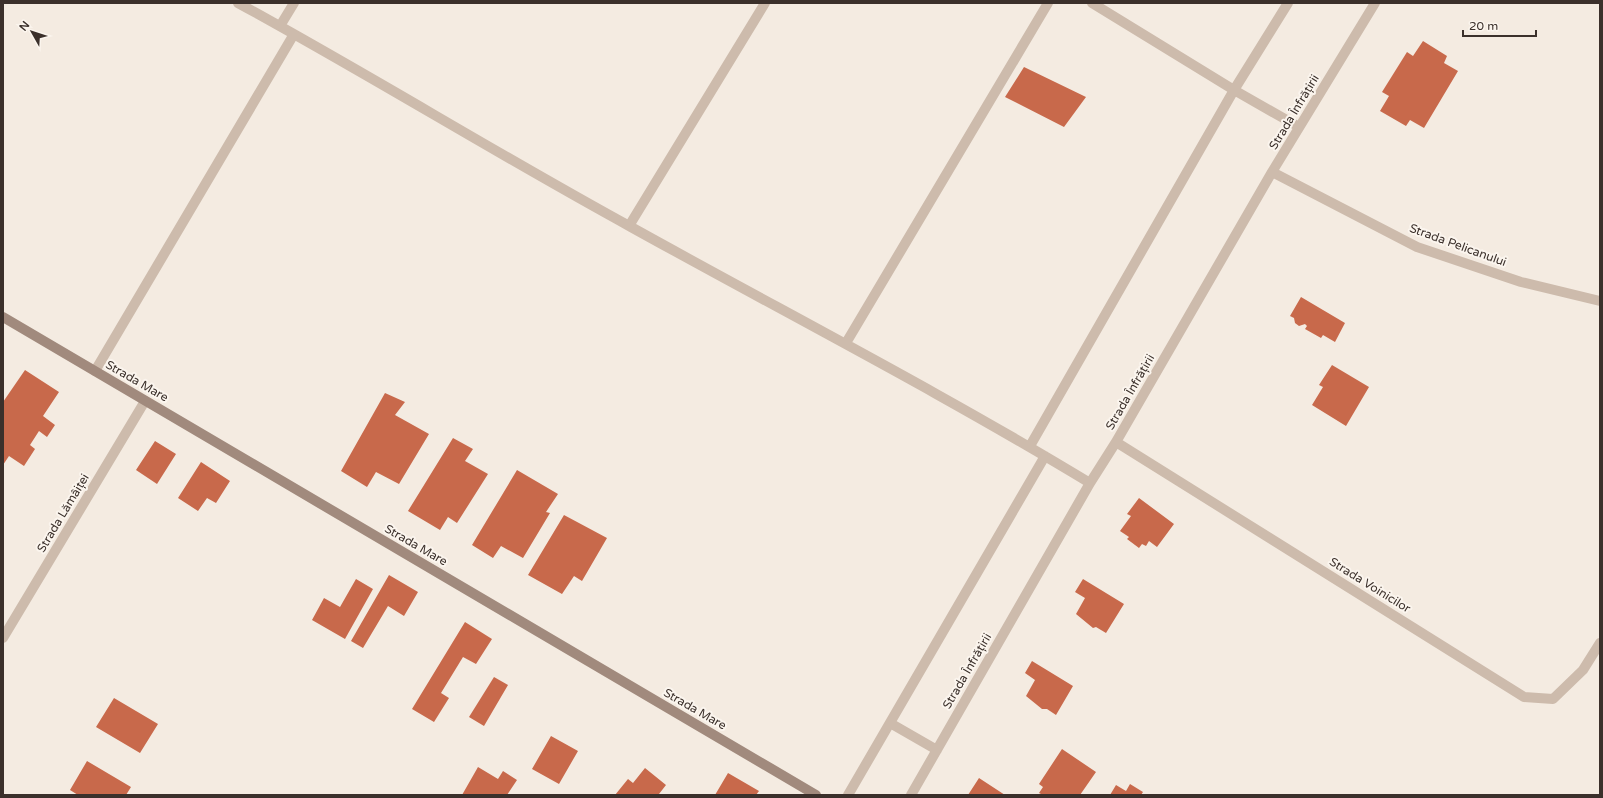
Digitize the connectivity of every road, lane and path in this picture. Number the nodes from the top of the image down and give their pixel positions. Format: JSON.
{"nodes":[{"id":1,"x":238,"y":3,"type":"edge"},
{"id":2,"x":294,"y":3,"type":"edge"},
{"id":3,"x":765,"y":3,"type":"edge"},
{"id":4,"x":1048,"y":3,"type":"edge"},
{"id":5,"x":1092,"y":3,"type":"edge"},
{"id":6,"x":1288,"y":3,"type":"edge"},
{"id":7,"x":1375,"y":3,"type":"edge"},
{"id":8,"x":280,"y":26,"type":"junction"},
{"id":9,"x":294,"y":34,"type":"junction"},
{"id":10,"x":1234,"y":90,"type":"junction"},
{"id":11,"x":1299,"y":127,"type":"junction"},
{"id":12,"x":1272,"y":172,"type":"junction"},
{"id":13,"x":629,"y":226,"type":"junction"},
{"id":14,"x":1600,"y":301,"type":"edge"},
{"id":15,"x":3,"y":317,"type":"edge"},
{"id":16,"x":846,"y":343,"type":"junction"},
{"id":17,"x":95,"y":371,"type":"junction"},
{"id":18,"x":144,"y":400,"type":"junction"},
{"id":19,"x":1116,"y":442,"type":"junction"},
{"id":20,"x":1030,"y":446,"type":"junction"},
{"id":21,"x":1045,"y":456,"type":"junction"},
{"id":22,"x":1090,"y":483,"type":"junction"},
{"id":23,"x":3,"y":638,"type":"edge"},
{"id":24,"x":1600,"y":643,"type":"edge"},
{"id":25,"x":890,"y":723,"type":"junction"},
{"id":26,"x":937,"y":750,"type":"junction"},
{"id":27,"x":816,"y":795,"type":"edge"},
{"id":28,"x":848,"y":795,"type":"edge"},
{"id":29,"x":910,"y":795,"type":"edge"}],
"edges":[{"from":1,"to":8,"type":"street"},
{"from":2,"to":8,"type":"street"},
{"from":3,"to":13,"type":"street"},
{"from":4,"to":16,"type":"street"},
{"from":5,"to":10,"type":"street"},
{"from":6,"to":10,"type":"street"},
{"from":7,"to":11,"type":"street","name":"Strada Înfrățirii"},
{"from":8,"to":9,"type":"street"},
{"from":9,"to":13,"type":"street"},
{"from":9,"to":17,"type":"street"},
{"from":10,"to":11,"type":"street"},
{"from":10,"to":20,"type":"street"},
{"from":11,"to":12,"type":"street","name":"Strada Înfrățirii"},
{"from":12,"to":14,"type":"street","name":"Strada Pelicanului"},
{"from":12,"to":19,"type":"street","name":"Strada Înfrățirii"},
{"from":13,"to":16,"type":"street"},
{"from":15,"to":17,"type":"street","name":"Strada Mare"},
{"from":16,"to":20,"type":"street"},
{"from":17,"to":18,"type":"street","name":"Strada Mare"},
{"from":18,"to":23,"type":"street","name":"Strada Lămâiței"},
{"from":18,"to":27,"type":"street","name":"Strada Mare"},
{"from":19,"to":22,"type":"street","name":"Strada Înfrățirii"},
{"from":19,"to":24,"type":"street","name":"Strada Voinicilor"},
{"from":20,"to":21,"type":"street"},
{"from":21,"to":22,"type":"street"},
{"from":21,"to":25,"type":"street"},
{"from":22,"to":26,"type":"street","name":"Strada Înfrățirii"},
{"from":25,"to":26,"type":"street"},
{"from":25,"to":28,"type":"street"},
{"from":26,"to":29,"type":"street","name":"Strada Înfrățirii"}]}
